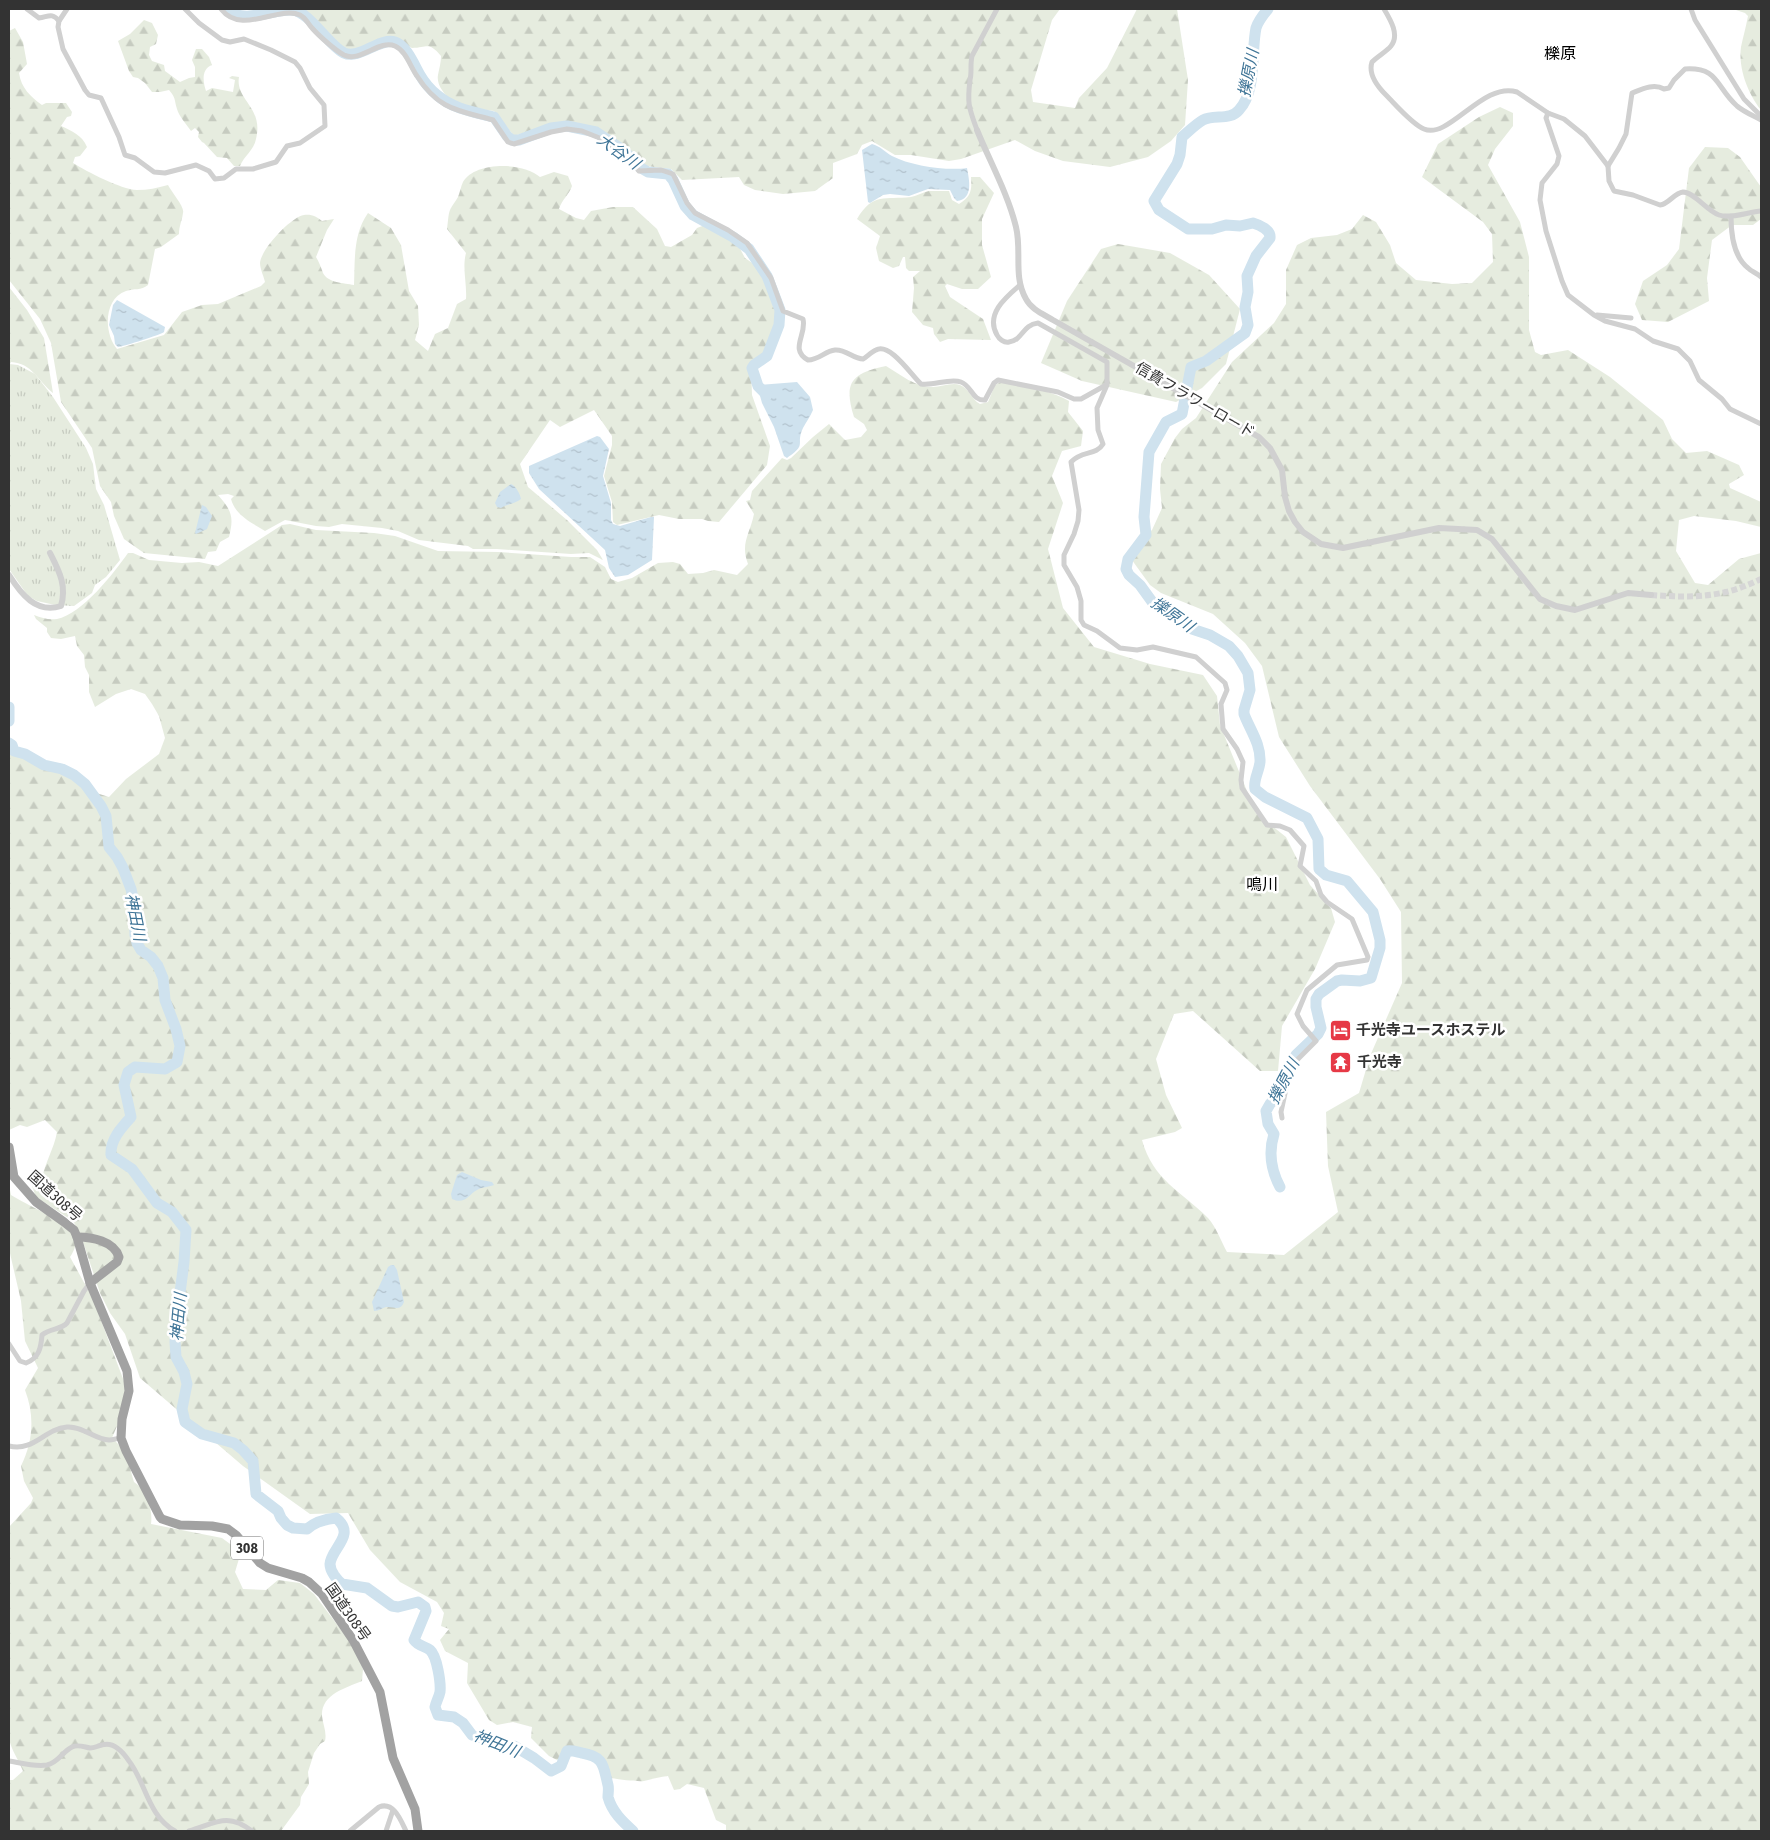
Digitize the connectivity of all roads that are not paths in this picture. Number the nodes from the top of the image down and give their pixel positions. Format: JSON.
{"nodes":[{"id":1,"x":27,"y":9,"type":"edge"},
{"id":2,"x":67,"y":9,"type":"edge"},
{"id":3,"x":185,"y":9,"type":"edge"},
{"id":4,"x":221,"y":9,"type":"edge"},
{"id":5,"x":997,"y":9,"type":"edge"},
{"id":6,"x":1384,"y":9,"type":"edge"},
{"id":7,"x":1691,"y":9,"type":"edge"},
{"id":8,"x":60,"y":21,"type":"junction"},
{"id":9,"x":1548,"y":113,"type":"junction"},
{"id":10,"x":1761,"y":116,"type":"edge"},
{"id":11,"x":1761,"y":120,"type":"edge"},
{"id":12,"x":977,"y":130,"type":"joint"},
{"id":13,"x":1608,"y":166,"type":"junction"},
{"id":14,"x":1761,"y":211,"type":"edge"},
{"id":15,"x":1731,"y":216,"type":"junction"},
{"id":16,"x":1761,"y":276,"type":"edge"},
{"id":17,"x":1020,"y":285,"type":"junction"},
{"id":18,"x":1594,"y":314,"type":"junction"},
{"id":19,"x":1631,"y":318,"type":"dead end"},
{"id":20,"x":1107,"y":385,"type":"junction"},
{"id":21,"x":1761,"y":424,"type":"edge"},
{"id":22,"x":50,"y":553,"type":"dead end"},
{"id":23,"x":9,"y":575,"type":"edge"},
{"id":24,"x":1651,"y":595,"type":"tunnel mouth"},
{"id":25,"x":1282,"y":1118,"type":"dead end"},
{"id":26,"x":9,"y":1147,"type":"edge"},
{"id":27,"x":77,"y":1236,"type":"junction"},
{"id":28,"x":90,"y":1283,"type":"junction"},
{"id":29,"x":9,"y":1344,"type":"edge"},
{"id":30,"x":121,"y":1438,"type":"junction"},
{"id":31,"x":9,"y":1446,"type":"edge"},
{"id":32,"x":9,"y":1762,"type":"edge"},
{"id":33,"x":394,"y":1810,"type":"junction"},
{"id":34,"x":175,"y":1831,"type":"edge"},
{"id":35,"x":189,"y":1831,"type":"edge"},
{"id":36,"x":252,"y":1831,"type":"edge"},
{"id":37,"x":350,"y":1831,"type":"edge"},
{"id":38,"x":386,"y":1831,"type":"edge"},
{"id":39,"x":406,"y":1831,"type":"edge"},
{"id":40,"x":418,"y":1831,"type":"edge"}],
"edges":[{"from":1,"to":8,"type":"street"},
{"from":2,"to":8,"type":"street"},
{"from":3,"to":8,"type":"street"},
{"from":4,"to":20,"type":"street"},
{"from":5,"to":12,"type":"street"},
{"from":6,"to":9,"type":"street"},
{"from":7,"to":10,"type":"street"},
{"from":9,"to":13,"type":"street"},
{"from":9,"to":18,"type":"street"},
{"from":11,"to":13,"type":"street"},
{"from":12,"to":17,"type":"street"},
{"from":13,"to":15,"type":"street"},
{"from":14,"to":15,"type":"street"},
{"from":15,"to":16,"type":"street"},
{"from":17,"to":20,"type":"street"},
{"from":17,"to":24,"type":"street","name":"信貴フラワーロード"},
{"from":18,"to":19,"type":"street"},
{"from":18,"to":21,"type":"street"},
{"from":20,"to":25,"type":"street"},
{"from":22,"to":23,"type":"street"},
{"from":26,"to":27,"type":"highway","name":"国道308号"},
{"from":27,"to":28,"type":"highway","name":"国道308号"},
{"from":27,"to":28,"type":"highway","name":"国道308号"},
{"from":28,"to":29,"type":"street"},
{"from":28,"to":30,"type":"highway","name":"国道308号"},
{"from":30,"to":31,"type":"street"},
{"from":30,"to":40,"type":"highway","name":"国道308号","number":"308"},
{"from":32,"to":34,"type":"street"},
{"from":33,"to":37,"type":"street"},
{"from":33,"to":38,"type":"street"},
{"from":33,"to":39,"type":"street"},
{"from":35,"to":36,"type":"street"}]}
